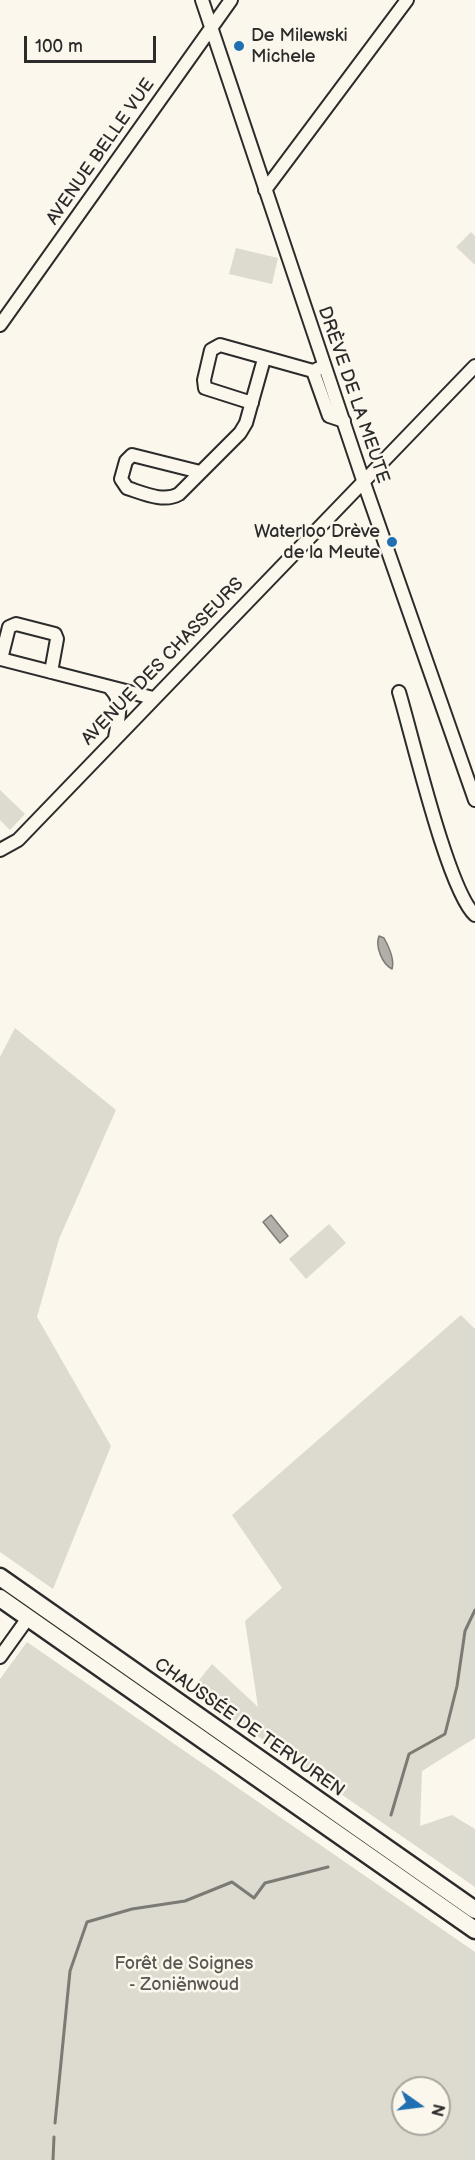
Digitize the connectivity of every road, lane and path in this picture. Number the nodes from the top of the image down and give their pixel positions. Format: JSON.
{"nodes":[{"id":1,"x":202,"y":0,"type":"edge"},
{"id":2,"x":231,"y":0,"type":"edge"},
{"id":3,"x":407,"y":0,"type":"edge"},
{"id":4,"x":211,"y":28,"type":"junction"},
{"id":5,"x":264,"y":190,"type":"junction"},
{"id":6,"x":0,"y":325,"type":"edge"},
{"id":7,"x":264,"y":359,"type":"junction"},
{"id":8,"x":475,"y":366,"type":"edge"},
{"id":9,"x":318,"y":368,"type":"junction"},
{"id":10,"x":252,"y":402,"type":"junction"},
{"id":11,"x":200,"y":472,"type":"junction"},
{"id":12,"x":364,"y":483,"type":"junction"},
{"id":13,"x":51,"y":672,"type":"junction"},
{"id":14,"x":110,"y":688,"type":"junction"},
{"id":15,"x":399,"y":692,"type":"dead end"},
{"id":16,"x":153,"y":698,"type":"junction"},
{"id":17,"x":115,"y":738,"type":"junction"},
{"id":18,"x":475,"y":800,"type":"edge"},
{"id":19,"x":0,"y":850,"type":"edge"},
{"id":20,"x":475,"y":915,"type":"edge"},
{"id":21,"x":0,"y":1577,"type":"edge"},
{"id":22,"x":0,"y":1598,"type":"edge"},
{"id":23,"x":28,"y":1618,"type":"junction"},
{"id":24,"x":0,"y":1657,"type":"edge"},
{"id":25,"x":475,"y":1910,"type":"edge"},
{"id":26,"x":475,"y":1930,"type":"edge"}],
"edges":[{"from":1,"to":4,"type":"street","name":"DRÈVE DE LA MEUTE"},
{"from":2,"to":4,"type":"street","name":"AVENUE BELLE VUE"},
{"from":3,"to":5,"type":"street"},
{"from":4,"to":5,"type":"street","name":"DRÈVE DE LA MEUTE"},
{"from":4,"to":6,"type":"street","name":"AVENUE BELLE VUE"},
{"from":5,"to":9,"type":"street","name":"DRÈVE DE LA MEUTE"},
{"from":7,"to":9,"type":"street"},
{"from":7,"to":10,"type":"street"},
{"from":7,"to":10,"type":"street"},
{"from":8,"to":12,"type":"street","name":"AVENUE DES CHASSEURS"},
{"from":9,"to":12,"type":"street","name":"DRÈVE DE LA MEUTE"},
{"from":10,"to":11,"type":"street"},
{"from":11,"to":11,"type":"street"},
{"from":12,"to":16,"type":"street","name":"AVENUE DES CHASSEURS"},
{"from":12,"to":18,"type":"street","name":"DRÈVE DE LA MEUTE"},
{"from":13,"to":13,"type":"street"},
{"from":13,"to":14,"type":"street"},
{"from":14,"to":16,"type":"street"},
{"from":14,"to":17,"type":"street"},
{"from":15,"to":20,"type":"street"},
{"from":16,"to":17,"type":"street","name":"AVENUE DES CHASSEURS"},
{"from":17,"to":19,"type":"street","name":"AVENUE DES CHASSEURS"},
{"from":21,"to":25,"type":"highway","name":"CHAUSSÉE DE TERVUREN"},
{"from":22,"to":23,"type":"highway","name":"CHAUSSÉE DE TERVUREN"},
{"from":23,"to":24,"type":"street"},
{"from":23,"to":26,"type":"highway","name":"CHAUSSÉE DE TERVUREN"}]}
